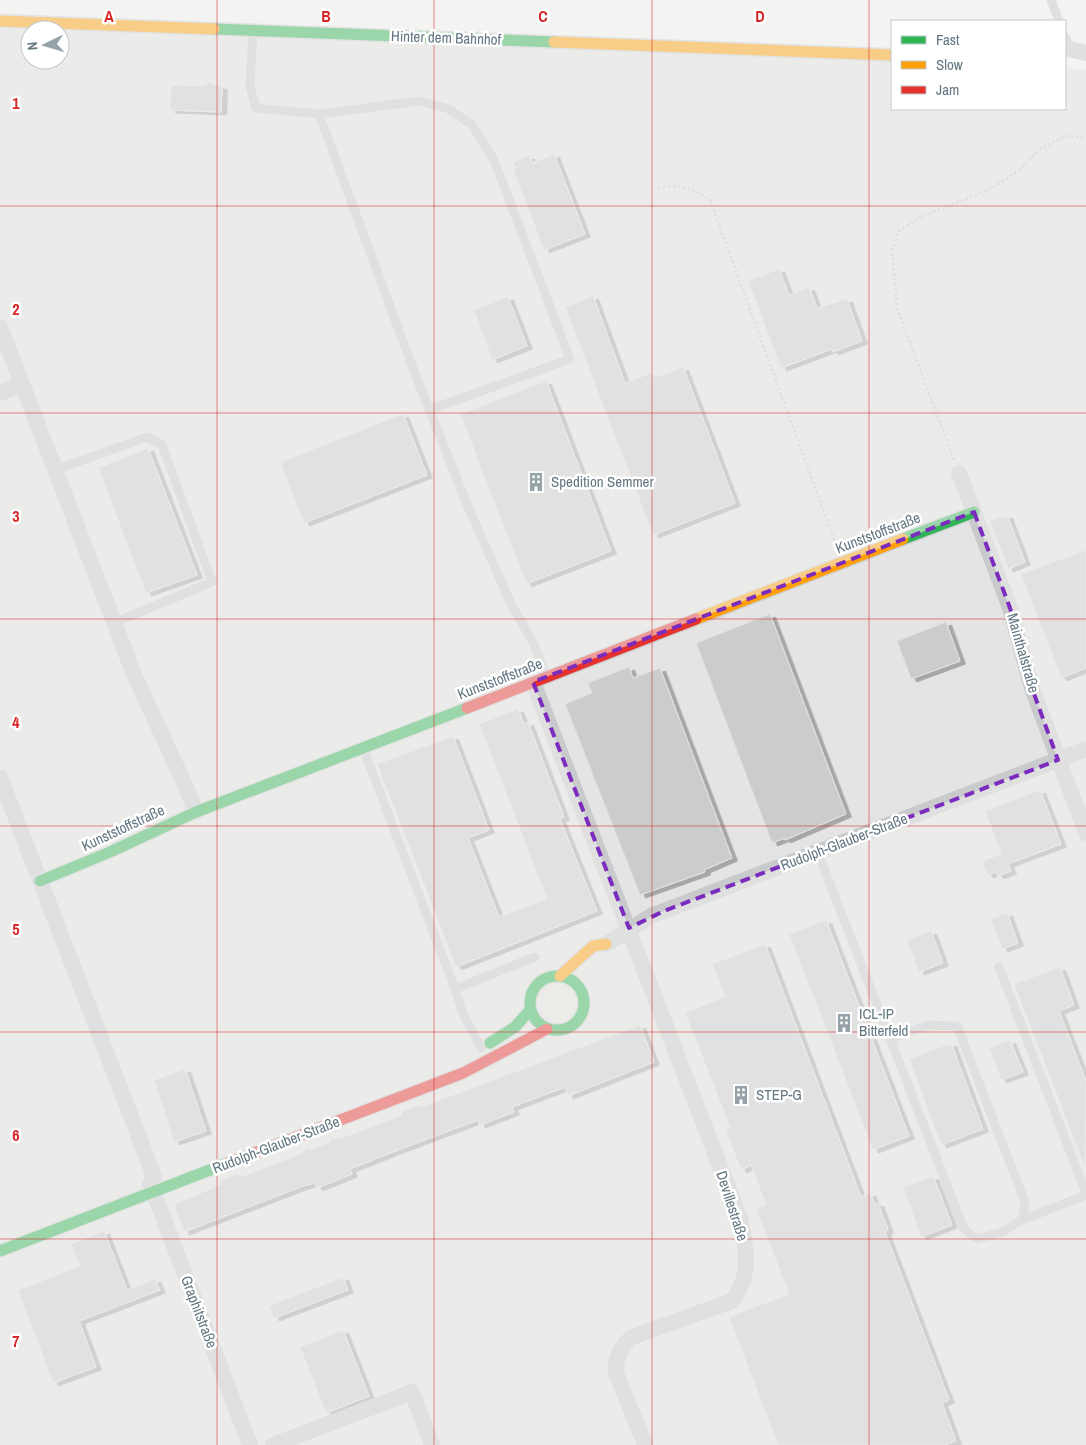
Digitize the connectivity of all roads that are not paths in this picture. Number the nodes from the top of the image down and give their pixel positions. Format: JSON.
{"nodes":[{"id":1,"x":1051,"y":0,"type":"edge"},
{"id":2,"x":1059,"y":20,"type":"edge"},
{"id":3,"x":0,"y":21,"type":"edge"},
{"id":4,"x":253,"y":30,"type":"junction"},
{"id":5,"x":1066,"y":45,"type":"edge"},
{"id":6,"x":1086,"y":53,"type":"edge"},
{"id":7,"x":891,"y":55,"type":"edge"},
{"id":8,"x":319,"y":114,"type":"junction"},
{"id":9,"x":0,"y":327,"type":"edge"},
{"id":10,"x":22,"y":384,"type":"junction"},
{"id":11,"x":0,"y":393,"type":"edge"},
{"id":12,"x":430,"y":410,"type":"junction"},
{"id":13,"x":55,"y":470,"type":"junction"},
{"id":14,"x":959,"y":473,"type":"road end"},
{"id":15,"x":974,"y":512,"type":"junction"},
{"id":16,"x":113,"y":623,"type":"junction"},
{"id":17,"x":540,"y":680,"type":"junction"},
{"id":18,"x":363,"y":748,"type":"junction"},
{"id":19,"x":1086,"y":749,"type":"edge"},
{"id":20,"x":1058,"y":760,"type":"junction"},
{"id":21,"x":0,"y":777,"type":"edge"},
{"id":22,"x":196,"y":812,"type":"junction"},
{"id":23,"x":1086,"y":833,"type":"edge"},
{"id":24,"x":818,"y":852,"type":"junction"},
{"id":25,"x":40,"y":881,"type":"junction"},
{"id":26,"x":629,"y":928,"type":"junction"},
{"id":27,"x":604,"y":950,"type":"joint"},
{"id":28,"x":535,"y":957,"type":"dead end"},
{"id":29,"x":999,"y":967,"type":"dead end"},
{"id":30,"x":560,"y":976,"type":"junction"},
{"id":31,"x":586,"y":977,"type":"dead end"},
{"id":32,"x":455,"y":989,"type":"junction"},
{"id":33,"x":581,"y":990,"type":"junction"},
{"id":34,"x":531,"y":1009,"type":"junction"},
{"id":35,"x":547,"y":1029,"type":"junction"},
{"id":36,"x":890,"y":1039,"type":"junction"},
{"id":37,"x":477,"y":1050,"type":"joint"},
{"id":38,"x":152,"y":1181,"type":"junction"},
{"id":39,"x":1086,"y":1194,"type":"edge"},
{"id":40,"x":1022,"y":1220,"type":"junction"},
{"id":41,"x":0,"y":1250,"type":"edge"},
{"id":42,"x":250,"y":1445,"type":"edge"},
{"id":43,"x":273,"y":1445,"type":"edge"},
{"id":44,"x":432,"y":1445,"type":"edge"},
{"id":45,"x":645,"y":1445,"type":"edge"}],
"edges":[{"from":1,"to":2,"type":"lane"},
{"from":3,"to":4,"type":"street","name":"Hinter dem Bahnhof"},
{"from":4,"to":7,"type":"street","name":"Hinter dem Bahnhof"},
{"from":4,"to":8,"type":"lane"},
{"from":5,"to":6,"type":"street"},
{"from":8,"to":12,"type":"lane"},
{"from":8,"to":12,"type":"lane"},
{"from":9,"to":10,"type":"street"},
{"from":10,"to":11,"type":"street"},
{"from":10,"to":13,"type":"street"},
{"from":12,"to":17,"type":"lane"},
{"from":13,"to":16,"type":"street"},
{"from":13,"to":16,"type":"lane"},
{"from":14,"to":15,"type":"street","name":"Mainthalstraße"},
{"from":15,"to":17,"type":"street","name":"Kunststoffstraße"},
{"from":15,"to":20,"type":"street","name":"Mainthalstraße"},
{"from":16,"to":22,"type":"street"},
{"from":17,"to":18,"type":"street","name":"Kunststoffstraße"},
{"from":17,"to":26,"type":"street","name":"Devillestraße"},
{"from":18,"to":22,"type":"street","name":"Kunststoffstraße"},
{"from":18,"to":32,"type":"lane"},
{"from":19,"to":20,"type":"street","name":"Rudolph-Glauber-Straße"},
{"from":20,"to":23,"type":"street","name":"Mainthalstraße"},
{"from":20,"to":24,"type":"street","name":"Rudolph-Glauber-Straße"},
{"from":21,"to":25,"type":"street","name":"Graphitstraße"},
{"from":22,"to":25,"type":"street","name":"Kunststoffstraße"},
{"from":24,"to":26,"type":"street","name":"Rudolph-Glauber-Straße"},
{"from":24,"to":36,"type":"lane"},
{"from":25,"to":38,"type":"street","name":"Graphitstraße"},
{"from":26,"to":27,"type":"street","name":"Rudolph-Glauber-Straße"},
{"from":26,"to":45,"type":"street","name":"Devillestraße"},
{"from":27,"to":30,"type":"street","name":"Rudolph-Glauber-Straße"},
{"from":28,"to":32,"type":"lane"},
{"from":29,"to":39,"type":"lane"},
{"from":30,"to":33,"type":"street"},
{"from":30,"to":34,"type":"street","name":"Rudolph-Glauber-Straße"},
{"from":31,"to":33,"type":"street","name":"Rudolph-Glauber-Straße"},
{"from":32,"to":37,"type":"lane"},
{"from":33,"to":35,"type":"street","name":"Rudolph-Glauber-Straße"},
{"from":34,"to":35,"type":"street"},
{"from":34,"to":37,"type":"street","name":"Rudolph-Glauber-Straße"},
{"from":35,"to":38,"type":"street","name":"Rudolph-Glauber-Straße"},
{"from":36,"to":40,"type":"lane"},
{"from":36,"to":40,"type":"lane"},
{"from":38,"to":41,"type":"street","name":"Rudolph-Glauber-Straße"},
{"from":38,"to":42,"type":"street","name":"Graphitstraße"},
{"from":39,"to":40,"type":"lane"},
{"from":43,"to":44,"type":"street"}]}
